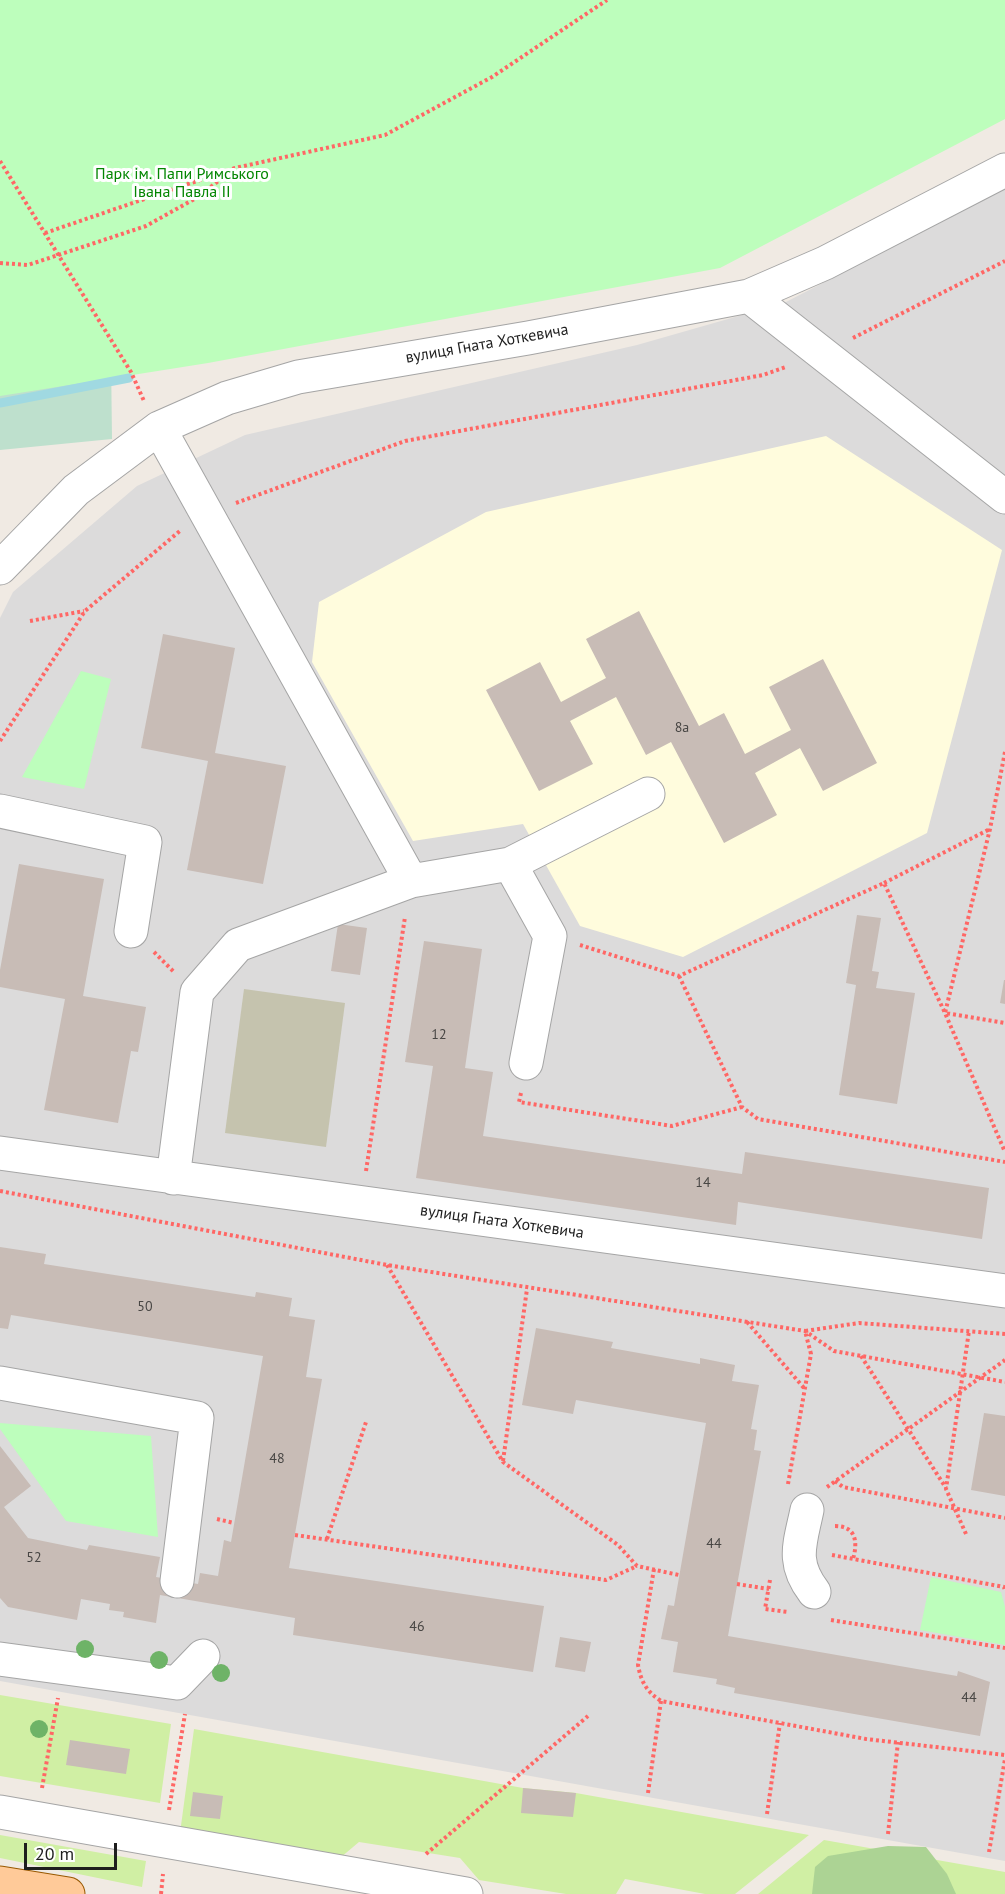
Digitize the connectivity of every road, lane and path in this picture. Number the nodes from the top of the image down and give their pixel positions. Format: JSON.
{"nodes":[{"id":1,"x":607,"y":0,"type":"edge"},
{"id":2,"x":0,"y":160,"type":"edge"},
{"id":3,"x":235,"y":168,"type":"junction"},
{"id":4,"x":1005,"y":170,"type":"edge"},
{"id":5,"x":45,"y":233,"type":"junction"},
{"id":6,"x":59,"y":256,"type":"junction"},
{"id":7,"x":1005,"y":261,"type":"edge"},
{"id":8,"x":0,"y":263,"type":"edge"},
{"id":9,"x":749,"y":296,"type":"junction"},
{"id":10,"x":821,"y":355,"type":"junction"},
{"id":11,"x":153,"y":416,"type":"junction"},
{"id":12,"x":1005,"y":497,"type":"edge"},
{"id":13,"x":207,"y":514,"type":"junction"},
{"id":14,"x":172,"y":536,"type":"dead end"},
{"id":15,"x":0,"y":567,"type":"edge"},
{"id":16,"x":85,"y":611,"type":"junction"},
{"id":17,"x":30,"y":621,"type":"dead end"},
{"id":18,"x":0,"y":741,"type":"edge"},
{"id":19,"x":1005,"y":752,"type":"edge"},
{"id":20,"x":648,"y":794,"type":"dead end"},
{"id":21,"x":0,"y":811,"type":"edge"},
{"id":22,"x":990,"y":829,"type":"junction"},
{"id":23,"x":510,"y":864,"type":"junction"},
{"id":24,"x":411,"y":881,"type":"junction"},
{"id":25,"x":884,"y":883,"type":"junction"},
{"id":26,"x":131,"y":931,"type":"joint"},
{"id":27,"x":550,"y":936,"type":"junction"},
{"id":28,"x":679,"y":976,"type":"junction"},
{"id":29,"x":197,"y":993,"type":"junction"},
{"id":30,"x":945,"y":1013,"type":"junction"},
{"id":31,"x":1005,"y":1023,"type":"edge"},
{"id":32,"x":526,"y":1063,"type":"joint"},
{"id":33,"x":742,"y":1107,"type":"junction"},
{"id":34,"x":1005,"y":1152,"type":"edge"},
{"id":35,"x":0,"y":1154,"type":"edge"},
{"id":36,"x":1005,"y":1162,"type":"edge"},
{"id":37,"x":173,"y":1178,"type":"junction"},
{"id":38,"x":0,"y":1191,"type":"edge"},
{"id":39,"x":359,"y":1203,"type":"junction"},
{"id":40,"x":387,"y":1265,"type":"junction"},
{"id":41,"x":527,"y":1289,"type":"junction"},
{"id":42,"x":1005,"y":1291,"type":"edge"},
{"id":43,"x":747,"y":1322,"type":"junction"},
{"id":44,"x":805,"y":1331,"type":"junction"},
{"id":45,"x":969,"y":1331,"type":"junction"},
{"id":46,"x":1005,"y":1334,"type":"edge"},
{"id":47,"x":861,"y":1356,"type":"junction"},
{"id":48,"x":1005,"y":1360,"type":"edge"},
{"id":49,"x":962,"y":1376,"type":"junction"},
{"id":50,"x":981,"y":1378,"type":"junction"},
{"id":51,"x":1005,"y":1382,"type":"edge"},
{"id":52,"x":0,"y":1383,"type":"edge"},
{"id":53,"x":805,"y":1389,"type":"junction"},
{"id":54,"x":959,"y":1394,"type":"junction"},
{"id":55,"x":366,"y":1422,"type":"dead end"},
{"id":56,"x":907,"y":1429,"type":"junction"},
{"id":57,"x":503,"y":1462,"type":"junction"},
{"id":58,"x":835,"y":1481,"type":"junction"},
{"id":59,"x":946,"y":1489,"type":"junction"},
{"id":60,"x":807,"y":1495,"type":"junction"},
{"id":61,"x":955,"y":1510,"type":"junction"},
{"id":62,"x":1005,"y":1518,"type":"edge"},
{"id":63,"x":966,"y":1534,"type":"dead end"},
{"id":64,"x":295,"y":1535,"type":"dead end"},
{"id":65,"x":327,"y":1539,"type":"junction"},
{"id":66,"x":833,"y":1555,"type":"dead end"},
{"id":67,"x":637,"y":1566,"type":"junction"},
{"id":68,"x":654,"y":1569,"type":"junction"},
{"id":69,"x":679,"y":1575,"type":"dead end"},
{"id":70,"x":771,"y":1578,"type":"dead end"},
{"id":71,"x":177,"y":1581,"type":"dead end"},
{"id":72,"x":737,"y":1584,"type":"dead end"},
{"id":73,"x":1005,"y":1585,"type":"edge"},
{"id":74,"x":769,"y":1589,"type":"junction"},
{"id":75,"x":1005,"y":1591,"type":"edge"},
{"id":76,"x":812,"y":1608,"type":"junction"},
{"id":77,"x":1005,"y":1648,"type":"edge"},
{"id":78,"x":203,"y":1656,"type":"dead end"},
{"id":79,"x":0,"y":1659,"type":"edge"},
{"id":80,"x":64,"y":1668,"type":"junction"},
{"id":81,"x":177,"y":1683,"type":"junction"},
{"id":82,"x":661,"y":1701,"type":"junction"},
{"id":83,"x":588,"y":1716,"type":"dead end"},
{"id":84,"x":780,"y":1723,"type":"junction"},
{"id":85,"x":898,"y":1742,"type":"junction"},
{"id":86,"x":1005,"y":1757,"type":"edge"},
{"id":87,"x":648,"y":1793,"type":"dead end"},
{"id":88,"x":0,"y":1812,"type":"edge"},
{"id":89,"x":168,"y":1812,"type":"dead end"},
{"id":90,"x":767,"y":1814,"type":"dead end"},
{"id":91,"x":36,"y":1818,"type":"junction"},
{"id":92,"x":888,"y":1834,"type":"dead end"},
{"id":93,"x":989,"y":1852,"type":"dead end"},
{"id":94,"x":394,"y":1881,"type":"junction"},
{"id":95,"x":0,"y":1883,"type":"edge"},
{"id":96,"x":68,"y":1894,"type":"edge"},
{"id":97,"x":466,"y":1894,"type":"edge"}],
"edges":[{"from":1,"to":3,"type":"path"},
{"from":2,"to":5,"type":"path"},
{"from":3,"to":5,"type":"path"},
{"from":3,"to":6,"type":"path"},
{"from":4,"to":9,"type":"street","name":"вулиця Гната Хоткевича"},
{"from":5,"to":6,"type":"path"},
{"from":6,"to":8,"type":"path"},
{"from":6,"to":11,"type":"path"},
{"from":7,"to":10,"type":"path"},
{"from":9,"to":10,"type":"street"},
{"from":9,"to":11,"type":"street","name":"вулиця Гната Хоткевича"},
{"from":10,"to":12,"type":"street"},
{"from":10,"to":13,"type":"path"},
{"from":11,"to":13,"type":"street"},
{"from":11,"to":15,"type":"street","name":"вулиця Гната Хоткевича"},
{"from":13,"to":24,"type":"street"},
{"from":14,"to":16,"type":"path"},
{"from":16,"to":17,"type":"path"},
{"from":16,"to":18,"type":"path"},
{"from":19,"to":22,"type":"path"},
{"from":20,"to":23,"type":"street"},
{"from":21,"to":26,"type":"street"},
{"from":22,"to":25,"type":"path"},
{"from":22,"to":30,"type":"path"},
{"from":23,"to":24,"type":"street"},
{"from":23,"to":27,"type":"street"},
{"from":24,"to":29,"type":"street"},
{"from":24,"to":39,"type":"path"},
{"from":25,"to":28,"type":"path"},
{"from":25,"to":30,"type":"path"},
{"from":26,"to":29,"type":"path"},
{"from":27,"to":28,"type":"path"},
{"from":27,"to":32,"type":"street"},
{"from":28,"to":33,"type":"path"},
{"from":29,"to":37,"type":"street"},
{"from":30,"to":31,"type":"path"},
{"from":30,"to":34,"type":"path"},
{"from":32,"to":33,"type":"path"},
{"from":33,"to":36,"type":"path"},
{"from":35,"to":37,"type":"street","name":"вулиця Гната Хоткевича"},
{"from":37,"to":39,"type":"street","name":"вулиця Гната Хоткевича"},
{"from":38,"to":40,"type":"path"},
{"from":39,"to":42,"type":"street","name":"вулиця Гната Хоткевича"},
{"from":40,"to":41,"type":"path"},
{"from":40,"to":57,"type":"path"},
{"from":41,"to":43,"type":"path"},
{"from":41,"to":57,"type":"path"},
{"from":43,"to":44,"type":"path"},
{"from":43,"to":53,"type":"path"},
{"from":44,"to":45,"type":"path"},
{"from":44,"to":47,"type":"path"},
{"from":44,"to":53,"type":"path"},
{"from":45,"to":46,"type":"path"},
{"from":45,"to":49,"type":"path"},
{"from":47,"to":49,"type":"path"},
{"from":47,"to":56,"type":"path"},
{"from":48,"to":50,"type":"path"},
{"from":49,"to":50,"type":"path"},
{"from":49,"to":54,"type":"path"},
{"from":50,"to":51,"type":"path"},
{"from":50,"to":54,"type":"path"},
{"from":52,"to":71,"type":"street"},
{"from":53,"to":60,"type":"path"},
{"from":54,"to":56,"type":"path"},
{"from":54,"to":59,"type":"path"},
{"from":55,"to":65,"type":"path"},
{"from":56,"to":58,"type":"path"},
{"from":56,"to":59,"type":"path"},
{"from":57,"to":67,"type":"path"},
{"from":58,"to":60,"type":"path"},
{"from":58,"to":61,"type":"path"},
{"from":59,"to":61,"type":"path"},
{"from":60,"to":76,"type":"street"},
{"from":61,"to":62,"type":"path"},
{"from":61,"to":63,"type":"path"},
{"from":64,"to":65,"type":"path"},
{"from":65,"to":67,"type":"path"},
{"from":66,"to":73,"type":"path"},
{"from":67,"to":68,"type":"path"},
{"from":68,"to":69,"type":"path"},
{"from":68,"to":82,"type":"path"},
{"from":70,"to":74,"type":"path"},
{"from":72,"to":74,"type":"path"},
{"from":73,"to":75,"type":"path"},
{"from":74,"to":76,"type":"path"},
{"from":76,"to":77,"type":"path"},
{"from":78,"to":81,"type":"street"},
{"from":79,"to":80,"type":"street"},
{"from":80,"to":81,"type":"street"},
{"from":80,"to":91,"type":"path"},
{"from":81,"to":89,"type":"path"},
{"from":82,"to":84,"type":"path"},
{"from":82,"to":87,"type":"path"},
{"from":83,"to":94,"type":"path"},
{"from":84,"to":85,"type":"path"},
{"from":84,"to":90,"type":"path"},
{"from":85,"to":86,"type":"path"},
{"from":85,"to":92,"type":"path"},
{"from":86,"to":93,"type":"path"},
{"from":88,"to":91,"type":"street"},
{"from":91,"to":94,"type":"street"},
{"from":94,"to":97,"type":"street"},
{"from":95,"to":96,"type":"main road"}]}
